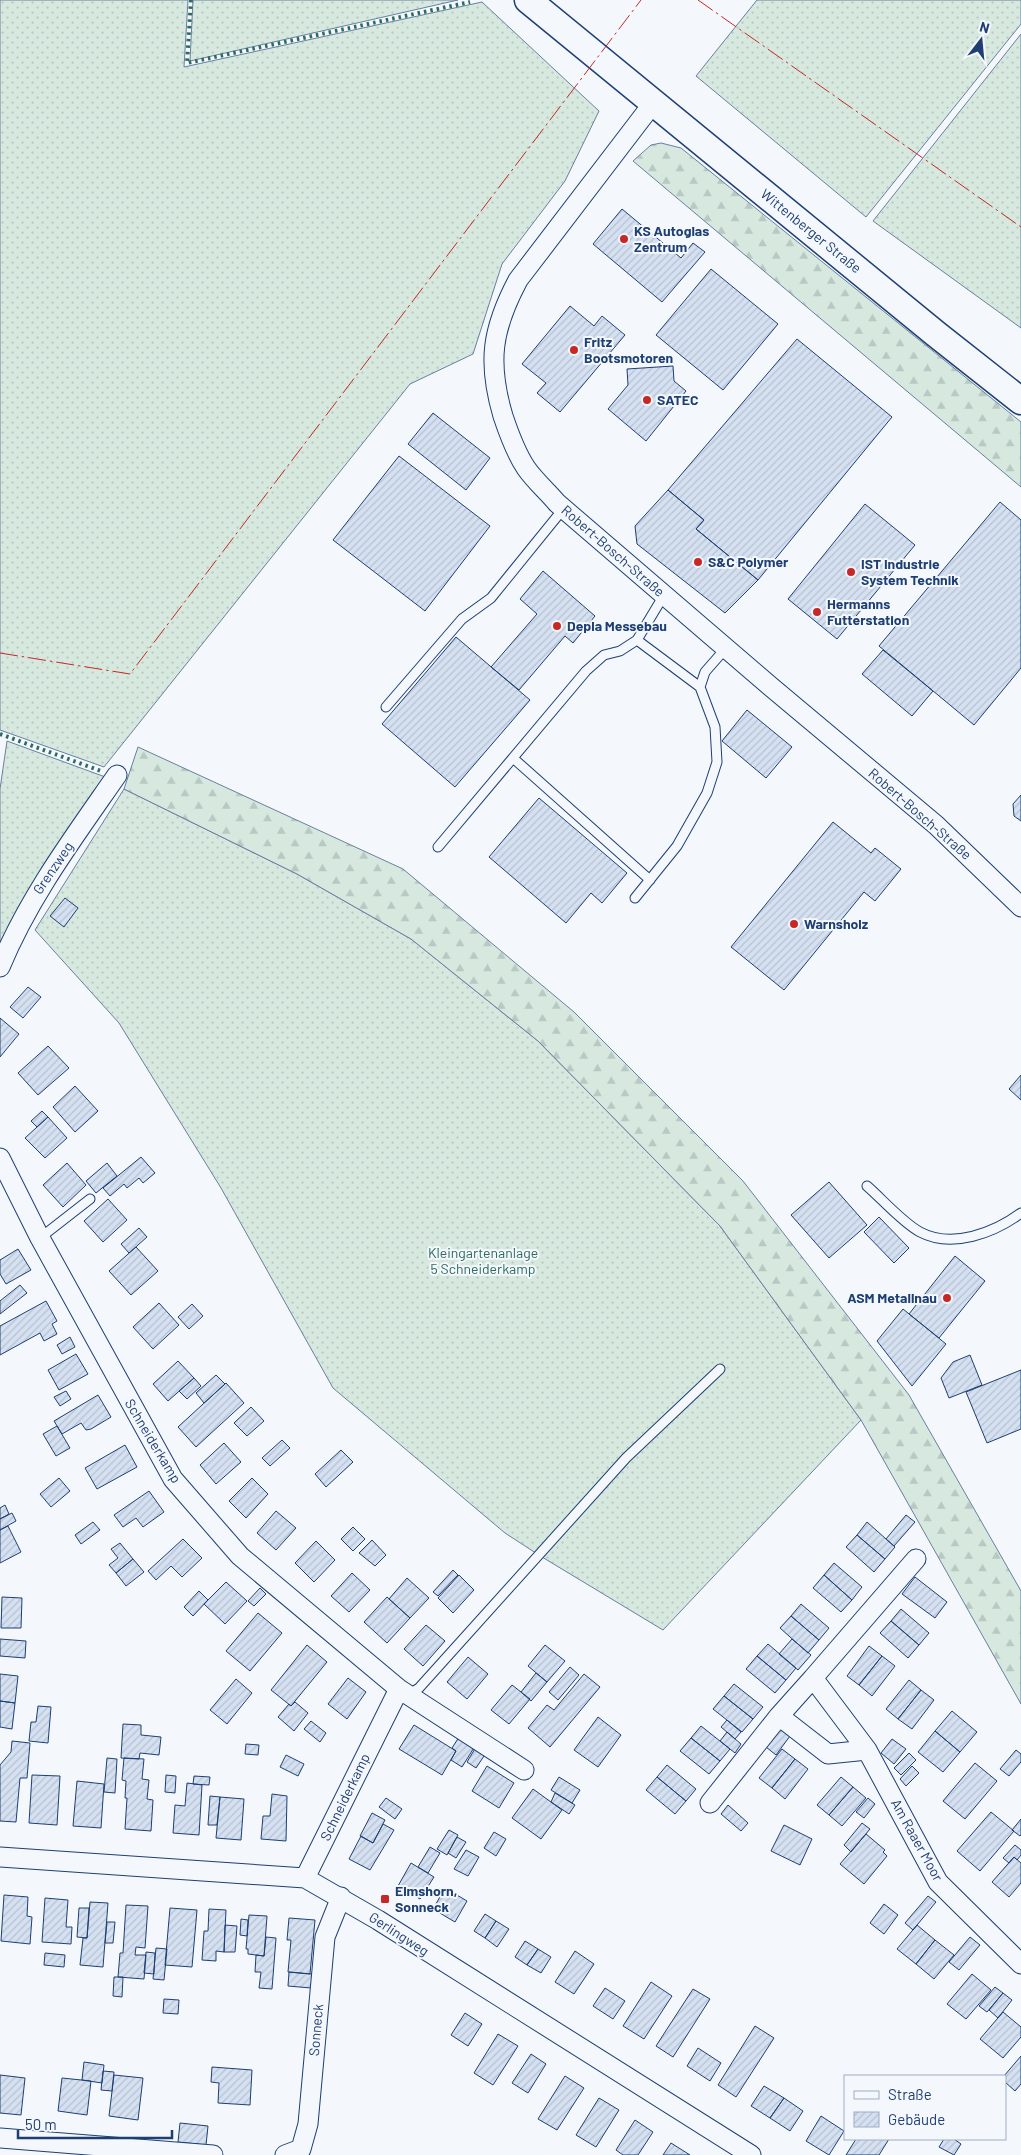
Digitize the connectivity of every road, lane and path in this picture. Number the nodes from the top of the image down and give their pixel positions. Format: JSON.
{"nodes":[{"id":1,"x":528,"y":0,"type":"edge"},
{"id":2,"x":654,"y":102,"type":"junction"},
{"id":3,"x":1021,"y":401,"type":"edge"},
{"id":4,"x":564,"y":508,"type":"junction"},
{"id":5,"x":664,"y":595,"type":"junction"},
{"id":6,"x":637,"y":640,"type":"junction"},
{"id":7,"x":726,"y":648,"type":"junction"},
{"id":8,"x":700,"y":687,"type":"junction"},
{"id":9,"x":386,"y":707,"type":"dead end"},
{"id":10,"x":513,"y":758,"type":"junction"},
{"id":11,"x":117,"y":775,"type":"dead end"},
{"id":12,"x":438,"y":847,"type":"dead end"},
{"id":13,"x":650,"y":880,"type":"junction"},
{"id":14,"x":635,"y":898,"type":"dead end"},
{"id":15,"x":1021,"y":907,"type":"edge"},
{"id":16,"x":0,"y":967,"type":"edge"},
{"id":17,"x":0,"y":1158,"type":"edge"},
{"id":18,"x":867,"y":1186,"type":"dead end"},
{"id":19,"x":90,"y":1199,"type":"dead end"},
{"id":20,"x":1021,"y":1213,"type":"edge"},
{"id":21,"x":40,"y":1238,"type":"junction"},
{"id":22,"x":720,"y":1369,"type":"dead end"},
{"id":23,"x":916,"y":1560,"type":"dead end"},
{"id":24,"x":813,"y":1678,"type":"junction"},
{"id":25,"x":404,"y":1692,"type":"junction"},
{"id":26,"x":779,"y":1716,"type":"junction"},
{"id":27,"x":867,"y":1750,"type":"junction"},
{"id":28,"x":524,"y":1770,"type":"dead end"},
{"id":29,"x":710,"y":1803,"type":"dead end"},
{"id":30,"x":0,"y":1857,"type":"edge"},
{"id":31,"x":305,"y":1878,"type":"junction"},
{"id":32,"x":341,"y":1897,"type":"junction"},
{"id":33,"x":1021,"y":1964,"type":"edge"},
{"id":34,"x":0,"y":2138,"type":"edge"},
{"id":35,"x":213,"y":2155,"type":"edge"},
{"id":36,"x":285,"y":2155,"type":"edge"},
{"id":37,"x":751,"y":2155,"type":"edge"}],
"edges":[{"from":1,"to":2,"type":"main road","name":"Wittenberger Straße"},
{"from":2,"to":3,"type":"main road","name":"Wittenberger Straße"},
{"from":2,"to":4,"type":"street","name":"Robert-Bosch-Straße"},
{"from":4,"to":5,"type":"street","name":"Robert-Bosch-Straße"},
{"from":4,"to":9,"type":"lane"},
{"from":5,"to":6,"type":"lane"},
{"from":5,"to":7,"type":"street","name":"Robert-Bosch-Straße"},
{"from":6,"to":8,"type":"lane"},
{"from":6,"to":10,"type":"lane"},
{"from":7,"to":8,"type":"lane"},
{"from":7,"to":15,"type":"street","name":"Robert-Bosch-Straße"},
{"from":8,"to":13,"type":"lane"},
{"from":10,"to":12,"type":"lane"},
{"from":10,"to":13,"type":"lane"},
{"from":11,"to":16,"type":"street","name":"Grenzweg"},
{"from":13,"to":14,"type":"lane"},
{"from":17,"to":21,"type":"street","name":"Schneiderkamp"},
{"from":18,"to":20,"type":"lane"},
{"from":19,"to":21,"type":"lane"},
{"from":21,"to":25,"type":"street","name":"Schneiderkamp"},
{"from":22,"to":25,"type":"lane"},
{"from":23,"to":24,"type":"street"},
{"from":24,"to":26,"type":"street"},
{"from":24,"to":27,"type":"street","name":"Am Raaer Moor"},
{"from":25,"to":28,"type":"street","name":"Schneiderkamp"},
{"from":25,"to":31,"type":"street","name":"Schneiderkamp"},
{"from":26,"to":27,"type":"street"},
{"from":26,"to":29,"type":"street"},
{"from":27,"to":33,"type":"street","name":"Am Raaer Moor"},
{"from":30,"to":31,"type":"street","name":"Gerlingweg"},
{"from":31,"to":32,"type":"street","name":"Gerlingweg"},
{"from":32,"to":36,"type":"street","name":"Sonneck"},
{"from":32,"to":37,"type":"street","name":"Gerlingweg"},
{"from":34,"to":35,"type":"street"}]}
